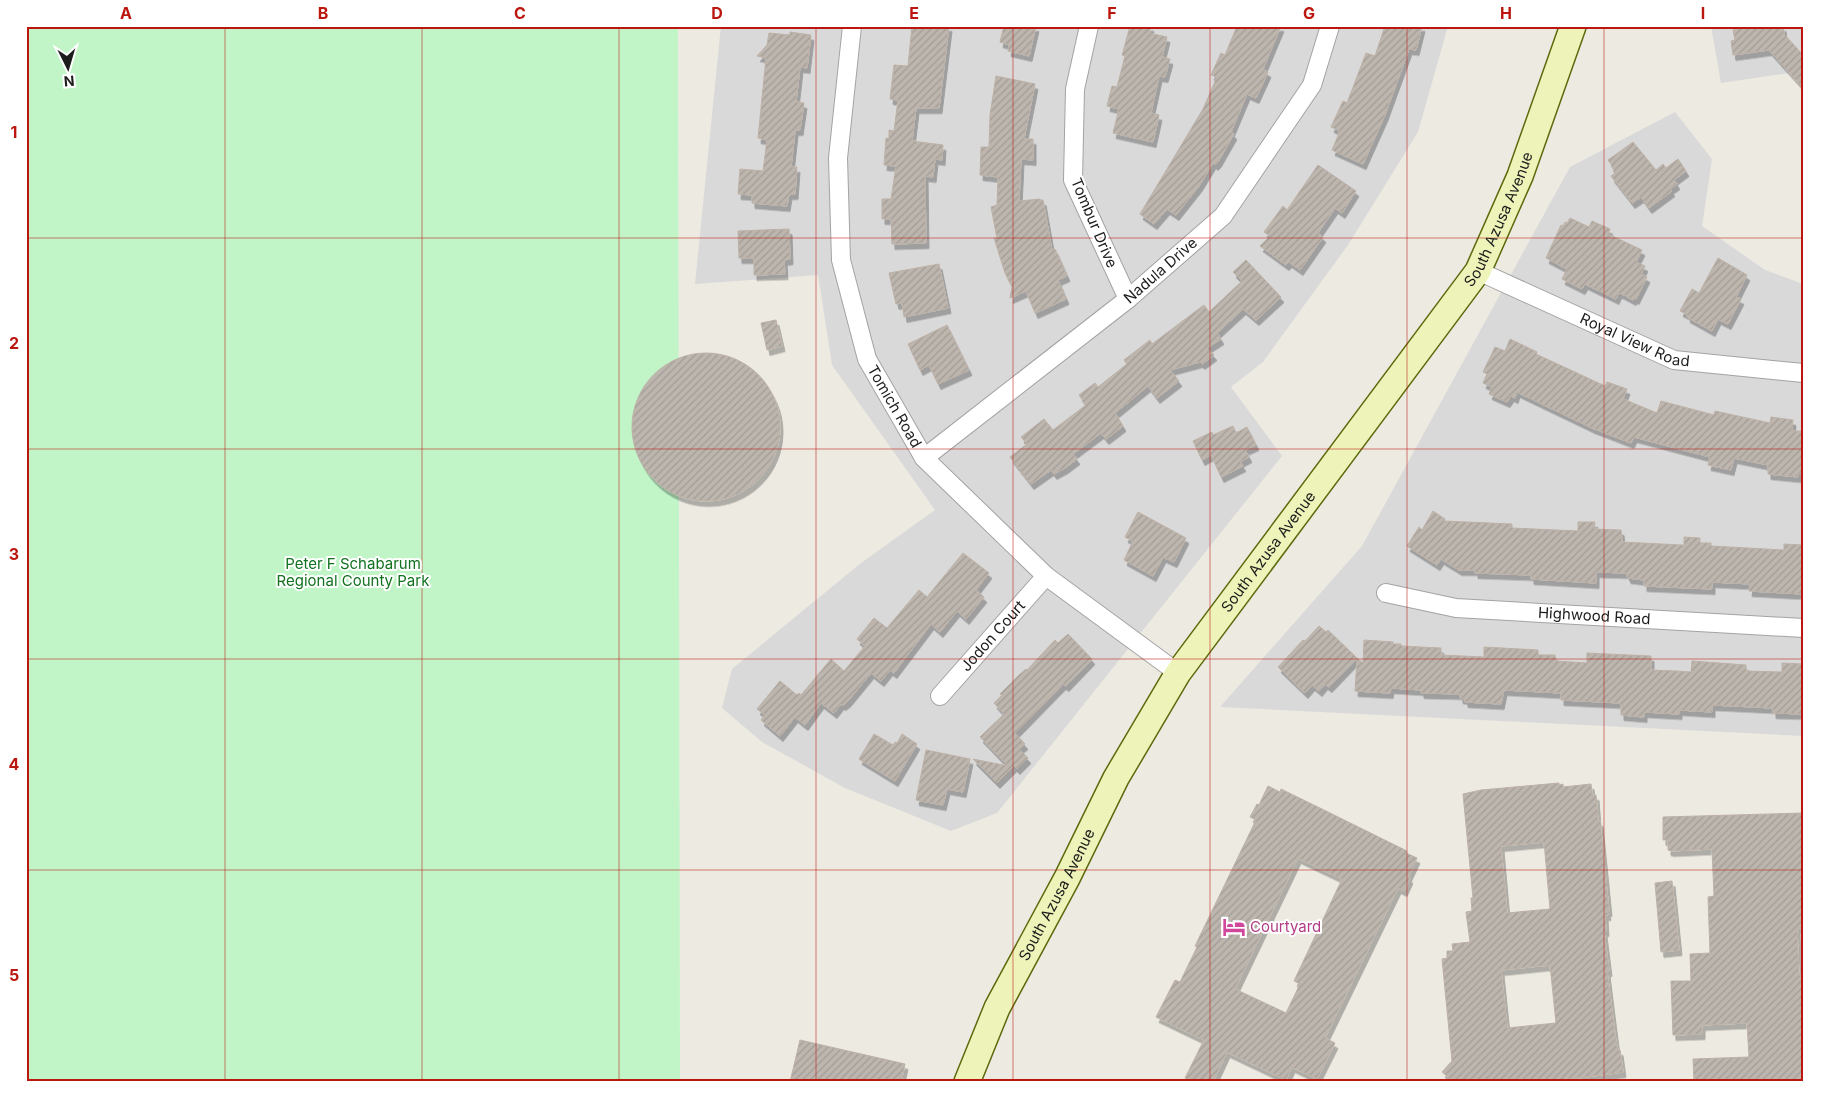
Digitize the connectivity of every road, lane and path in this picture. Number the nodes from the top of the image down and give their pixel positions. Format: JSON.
{"nodes":[{"id":1,"x":852,"y":26,"type":"edge"},
{"id":2,"x":1088,"y":26,"type":"edge"},
{"id":3,"x":1330,"y":26,"type":"edge"},
{"id":4,"x":1573,"y":26,"type":"edge"},
{"id":5,"x":1478,"y":270,"type":"junction"},
{"id":6,"x":1128,"y":299,"type":"junction"},
{"id":7,"x":1803,"y":373,"type":"edge"},
{"id":8,"x":924,"y":458,"type":"junction"},
{"id":9,"x":1046,"y":576,"type":"junction"},
{"id":10,"x":1386,"y":593,"type":"dead end"},
{"id":11,"x":1803,"y":628,"type":"edge"},
{"id":12,"x":1178,"y":673,"type":"junction"},
{"id":13,"x":940,"y":696,"type":"dead end"},
{"id":14,"x":967,"y":1082,"type":"edge"}],
"edges":[{"from":1,"to":8,"type":"street","name":"Tomich Road"},
{"from":2,"to":6,"type":"street","name":"Tombur Drive"},
{"from":3,"to":6,"type":"street","name":"Nadula Drive"},
{"from":4,"to":5,"type":"street","name":"South Azusa Avenue"},
{"from":5,"to":7,"type":"street","name":"Royal View Road"},
{"from":5,"to":12,"type":"street","name":"South Azusa Avenue"},
{"from":6,"to":8,"type":"street","name":"Nadula Drive"},
{"from":8,"to":9,"type":"street","name":"Tomich Road"},
{"from":9,"to":12,"type":"street","name":"Tomich Road"},
{"from":9,"to":13,"type":"street","name":"Jodon Court"},
{"from":10,"to":11,"type":"street","name":"Highwood Road"},
{"from":12,"to":14,"type":"street","name":"South Azusa Avenue"}]}
